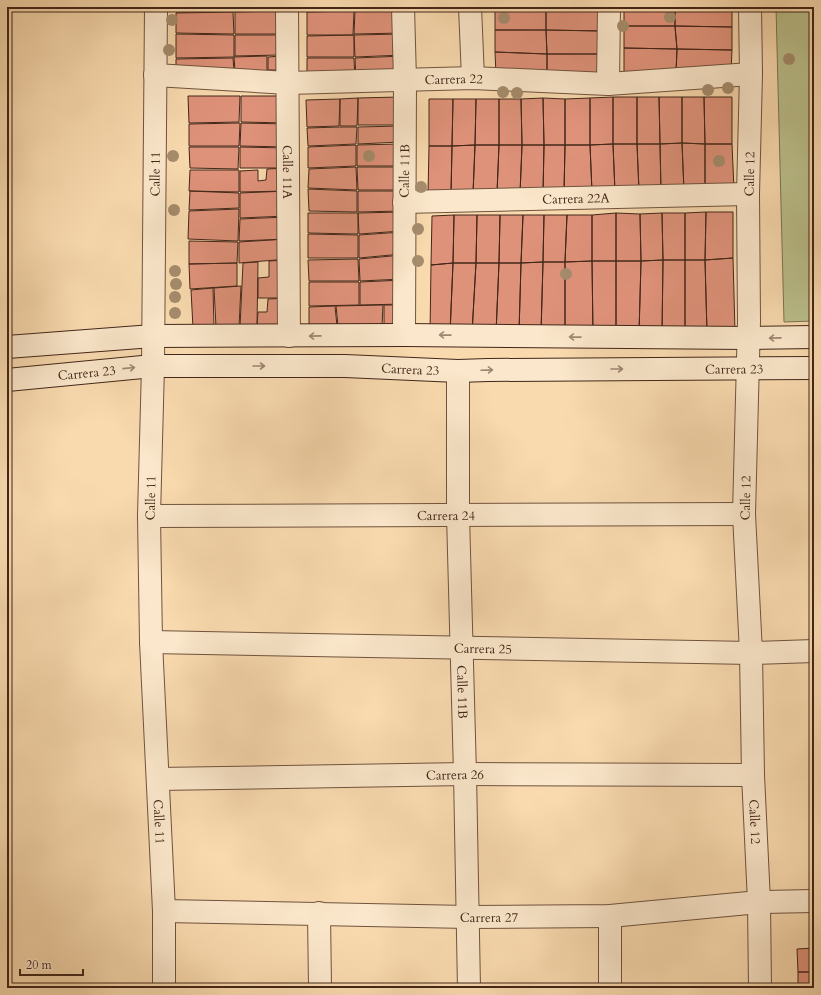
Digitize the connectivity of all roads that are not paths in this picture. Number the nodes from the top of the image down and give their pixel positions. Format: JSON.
{"nodes":[{"id":1,"x":156,"y":7,"type":"edge"},
{"id":2,"x":286,"y":7,"type":"edge"},
{"id":3,"x":403,"y":7,"type":"edge"},
{"id":4,"x":470,"y":7,"type":"edge"},
{"id":5,"x":608,"y":7,"type":"edge"},
{"id":6,"x":750,"y":7,"type":"edge"},
{"id":7,"x":751,"y":74,"type":"junction"},
{"id":8,"x":155,"y":75,"type":"junction"},
{"id":9,"x":473,"y":78,"type":"junction"},
{"id":10,"x":405,"y":80,"type":"junction"},
{"id":11,"x":288,"y":83,"type":"junction"},
{"id":12,"x":608,"y":84,"type":"junction"},
{"id":13,"x":748,"y":194,"type":"junction"},
{"id":14,"x":404,"y":202,"type":"junction"},
{"id":15,"x":404,"y":335,"type":"junction"},
{"id":16,"x":153,"y":336,"type":"junction"},
{"id":17,"x":289,"y":336,"type":"junction"},
{"id":18,"x":814,"y":337,"type":"edge"},
{"id":19,"x":748,"y":338,"type":"junction"},
{"id":20,"x":7,"y":347,"type":"edge"},
{"id":21,"x":153,"y":366,"type":"junction"},
{"id":22,"x":814,"y":368,"type":"edge"},
{"id":23,"x":748,"y":369,"type":"junction"},
{"id":24,"x":458,"y":371,"type":"junction"},
{"id":25,"x":7,"y":380,"type":"edge"},
{"id":26,"x":744,"y":514,"type":"junction"},
{"id":27,"x":458,"y":515,"type":"junction"},
{"id":28,"x":149,"y":516,"type":"junction"},
{"id":29,"x":151,"y":642,"type":"junction"},
{"id":30,"x":461,"y":648,"type":"junction"},
{"id":31,"x":814,"y":651,"type":"edge"},
{"id":32,"x":751,"y":653,"type":"junction"},
{"id":33,"x":465,"y":774,"type":"junction"},
{"id":34,"x":753,"y":775,"type":"junction"},
{"id":35,"x":158,"y":779,"type":"junction"},
{"id":36,"x":814,"y":901,"type":"edge"},
{"id":37,"x":759,"y":902,"type":"junction"},
{"id":38,"x":164,"y":911,"type":"junction"},
{"id":39,"x":319,"y":913,"type":"junction"},
{"id":40,"x":610,"y":916,"type":"junction"},
{"id":41,"x":468,"y":917,"type":"junction"},
{"id":42,"x":164,"y":988,"type":"edge"},
{"id":43,"x":320,"y":988,"type":"edge"},
{"id":44,"x":469,"y":988,"type":"edge"},
{"id":45,"x":610,"y":988,"type":"edge"},
{"id":46,"x":760,"y":988,"type":"edge"}],
"edges":[{"from":1,"to":8,"type":"street","name":"Calle 11"},
{"from":2,"to":11,"type":"street","name":"Calle 11A"},
{"from":3,"to":10,"type":"street","name":"Calle 11B"},
{"from":4,"to":9,"type":"street"},
{"from":5,"to":12,"type":"street"},
{"from":6,"to":7,"type":"street","name":"Calle 12"},
{"from":7,"to":12,"type":"street","name":"Carrera 22"},
{"from":7,"to":13,"type":"street","name":"Calle 12"},
{"from":8,"to":11,"type":"street","name":"Carrera 22"},
{"from":8,"to":16,"type":"street","name":"Calle 11"},
{"from":9,"to":10,"type":"street","name":"Carrera 22"},
{"from":9,"to":12,"type":"street","name":"Carrera 22"},
{"from":10,"to":11,"type":"street","name":"Carrera 22"},
{"from":10,"to":14,"type":"street","name":"Calle 11B"},
{"from":11,"to":17,"type":"street","name":"Calle 11A"},
{"from":13,"to":14,"type":"street","name":"Carrera 22A"},
{"from":13,"to":19,"type":"street","name":"Calle 12"},
{"from":14,"to":15,"type":"street","name":"Calle 11B"},
{"from":15,"to":17,"type":"street","one_way":true},
{"from":19,"to":15,"type":"street","one_way":true},
{"from":16,"to":17,"type":"street"},
{"from":16,"to":20,"type":"street"},
{"from":16,"to":21,"type":"street","name":"Calle 11"},
{"from":18,"to":19,"type":"street","one_way":true},
{"from":19,"to":23,"type":"street","name":"Calle 12"},
{"from":21,"to":24,"type":"street","name":"Carrera 23","one_way":true},
{"from":25,"to":21,"type":"street","name":"Carrera 23","one_way":true},
{"from":21,"to":28,"type":"street","name":"Calle 11"},
{"from":22,"to":23,"type":"street","name":"Carrera 23"},
{"from":24,"to":23,"type":"street","name":"Carrera 23","one_way":true},
{"from":23,"to":26,"type":"street","name":"Calle 12"},
{"from":24,"to":27,"type":"street","name":"Calle 11B"},
{"from":26,"to":27,"type":"street","name":"Carrera 24"},
{"from":26,"to":32,"type":"street","name":"Calle 12"},
{"from":27,"to":28,"type":"street","name":"Carrera 24"},
{"from":27,"to":30,"type":"street","name":"Calle 11B"},
{"from":28,"to":29,"type":"street","name":"Calle 11"},
{"from":29,"to":30,"type":"street","name":"Carrera 25"},
{"from":29,"to":35,"type":"street","name":"Calle 11"},
{"from":30,"to":32,"type":"street","name":"Carrera 25"},
{"from":30,"to":33,"type":"street","name":"Calle 11B"},
{"from":31,"to":32,"type":"street","name":"Carrera 25"},
{"from":32,"to":34,"type":"street","name":"Calle 12"},
{"from":33,"to":34,"type":"street","name":"Carrera 26"},
{"from":33,"to":35,"type":"street","name":"Carrera 26"},
{"from":33,"to":41,"type":"street","name":"Calle 11B"},
{"from":34,"to":37,"type":"street","name":"Calle 12"},
{"from":35,"to":38,"type":"street","name":"Calle 11"},
{"from":36,"to":37,"type":"street","name":"Carrera 27"},
{"from":37,"to":40,"type":"street","name":"Carrera 27"},
{"from":37,"to":46,"type":"street","name":"Calle 12"},
{"from":38,"to":39,"type":"street","name":"Carrera 27"},
{"from":38,"to":42,"type":"street","name":"Calle 11"},
{"from":39,"to":41,"type":"street","name":"Carrera 27"},
{"from":39,"to":43,"type":"street"},
{"from":40,"to":41,"type":"street","name":"Carrera 27"},
{"from":40,"to":45,"type":"street"},
{"from":41,"to":44,"type":"street","name":"Calle 11B"}]}
